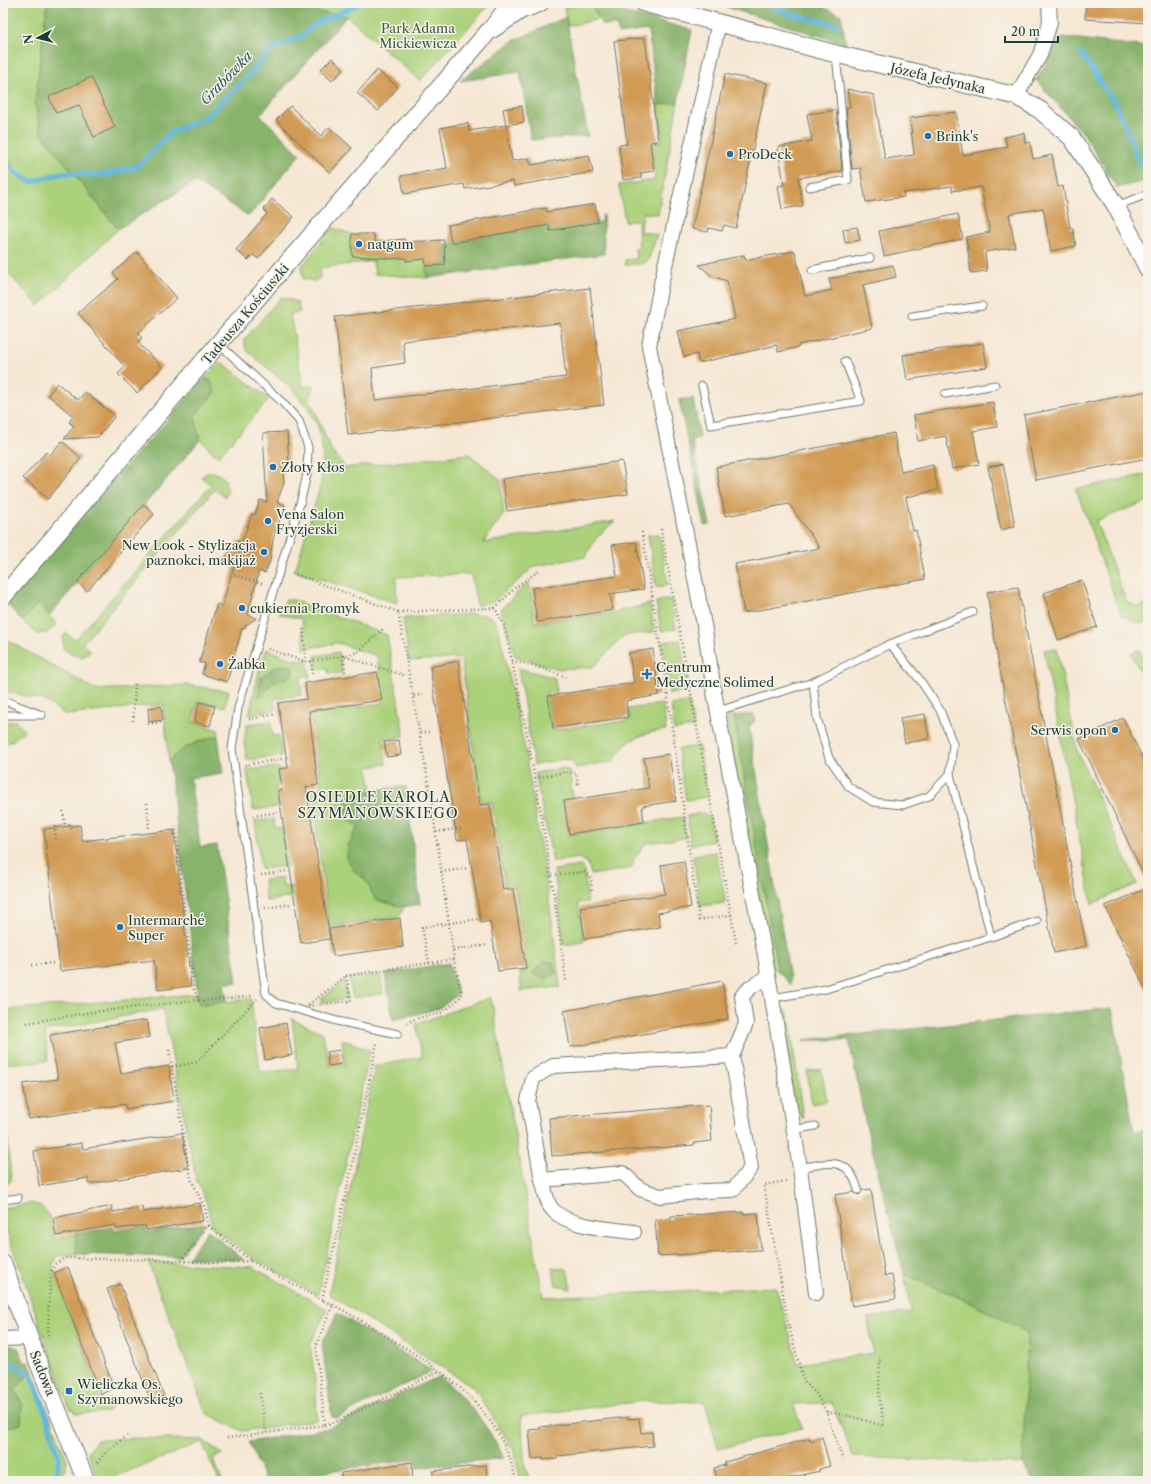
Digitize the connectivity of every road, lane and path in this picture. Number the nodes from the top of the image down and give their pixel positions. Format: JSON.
{"nodes":[{"id":1,"x":509,"y":3,"type":"edge"},
{"id":2,"x":540,"y":3,"type":"edge"},
{"id":3,"x":644,"y":3,"type":"edge"},
{"id":4,"x":1049,"y":3,"type":"edge"},
{"id":5,"x":719,"y":22,"type":"junction"},
{"id":6,"x":488,"y":32,"type":"junction"},
{"id":7,"x":836,"y":54,"type":"junction"},
{"id":8,"x":1016,"y":96,"type":"junction"},
{"id":9,"x":809,"y":188,"type":"dead end"},
{"id":10,"x":1148,"y":194,"type":"edge"},
{"id":11,"x":1116,"y":206,"type":"junction"},
{"id":12,"x":870,"y":258,"type":"dead end"},
{"id":13,"x":1148,"y":269,"type":"edge"},
{"id":14,"x":812,"y":270,"type":"dead end"},
{"id":15,"x":982,"y":306,"type":"dead end"},
{"id":16,"x":912,"y":316,"type":"dead end"},
{"id":17,"x":219,"y":344,"type":"junction"},
{"id":18,"x":845,"y":361,"type":"dead end"},
{"id":19,"x":995,"y":385,"type":"dead end"},
{"id":20,"x":702,"y":386,"type":"dead end"},
{"id":21,"x":945,"y":394,"type":"dead end"},
{"id":22,"x":662,"y":529,"type":"dead end"},
{"id":23,"x":642,"y":532,"type":"dead end"},
{"id":24,"x":540,"y":570,"type":"dead end"},
{"id":25,"x":291,"y":573,"type":"dead end"},
{"id":26,"x":234,"y":575,"type":"dead end"},
{"id":27,"x":275,"y":587,"type":"junction"},
{"id":28,"x":3,"y":597,"type":"edge"},
{"id":29,"x":495,"y":608,"type":"junction"},
{"id":30,"x":398,"y":612,"type":"junction"},
{"id":31,"x":973,"y":612,"type":"dead end"},
{"id":32,"x":384,"y":628,"type":"dead end"},
{"id":33,"x":303,"y":629,"type":"dead end"},
{"id":34,"x":890,"y":644,"type":"junction"},
{"id":35,"x":268,"y":649,"type":"dead end"},
{"id":36,"x":343,"y":656,"type":"junction"},
{"id":37,"x":311,"y":661,"type":"junction"},
{"id":38,"x":512,"y":661,"type":"junction"},
{"id":39,"x":306,"y":662,"type":"junction"},
{"id":40,"x":345,"y":672,"type":"dead end"},
{"id":41,"x":313,"y":676,"type":"dead end"},
{"id":42,"x":406,"y":676,"type":"dead end"},
{"id":43,"x":566,"y":677,"type":"dead end"},
{"id":44,"x":813,"y":682,"type":"junction"},
{"id":45,"x":135,"y":684,"type":"dead end"},
{"id":46,"x":424,"y":694,"type":"dead end"},
{"id":47,"x":414,"y":696,"type":"junction"},
{"id":48,"x":3,"y":700,"type":"edge"},
{"id":49,"x":718,"y":711,"type":"junction"},
{"id":50,"x":3,"y":714,"type":"edge"},
{"id":51,"x":276,"y":714,"type":"dead end"},
{"id":52,"x":246,"y":719,"type":"dead end"},
{"id":53,"x":133,"y":721,"type":"dead end"},
{"id":54,"x":162,"y":722,"type":"dead end"},
{"id":55,"x":148,"y":724,"type":"dead end"},
{"id":56,"x":429,"y":732,"type":"dead end"},
{"id":57,"x":420,"y":733,"type":"junction"},
{"id":58,"x":282,"y":759,"type":"dead end"},
{"id":59,"x":243,"y":766,"type":"dead end"},
{"id":60,"x":950,"y":774,"type":"junction"},
{"id":61,"x":535,"y":778,"type":"junction"},
{"id":62,"x":578,"y":785,"type":"dead end"},
{"id":63,"x":438,"y":792,"type":"dead end"},
{"id":64,"x":430,"y":793,"type":"junction"},
{"id":65,"x":147,"y":803,"type":"dead end"},
{"id":66,"x":63,"y":811,"type":"dead end"},
{"id":67,"x":280,"y":812,"type":"dead end"},
{"id":68,"x":250,"y":816,"type":"dead end"},
{"id":69,"x":65,"y":824,"type":"dead end"},
{"id":70,"x":70,"y":824,"type":"dead end"},
{"id":71,"x":55,"y":826,"type":"dead end"},
{"id":72,"x":175,"y":826,"type":"dead end"},
{"id":73,"x":463,"y":828,"type":"dead end"},
{"id":74,"x":149,"y":829,"type":"dead end"},
{"id":75,"x":71,"y":830,"type":"dead end"},
{"id":76,"x":436,"y":832,"type":"junction"},
{"id":77,"x":56,"y":840,"type":"dead end"},
{"id":78,"x":468,"y":868,"type":"dead end"},
{"id":79,"x":287,"y":870,"type":"dead end"},
{"id":80,"x":441,"y":872,"type":"junction"},
{"id":81,"x":259,"y":875,"type":"dead end"},
{"id":82,"x":552,"y":875,"type":"junction"},
{"id":83,"x":592,"y":890,"type":"dead end"},
{"id":84,"x":291,"y":904,"type":"dead end"},
{"id":85,"x":263,"y":908,"type":"dead end"},
{"id":86,"x":731,"y":915,"type":"junction"},
{"id":87,"x":479,"y":919,"type":"dead end"},
{"id":88,"x":1037,"y":921,"type":"dead end"},
{"id":89,"x":449,"y":923,"type":"junction"},
{"id":90,"x":991,"y":938,"type":"junction"},
{"id":91,"x":736,"y":942,"type":"dead end"},
{"id":92,"x":488,"y":945,"type":"dead end"},
{"id":93,"x":453,"y":950,"type":"junction"},
{"id":94,"x":454,"y":959,"type":"junction"},
{"id":95,"x":54,"y":963,"type":"dead end"},
{"id":96,"x":429,"y":963,"type":"junction"},
{"id":97,"x":32,"y":965,"type":"dead end"},
{"id":98,"x":346,"y":976,"type":"junction"},
{"id":99,"x":768,"y":978,"type":"junction"},
{"id":100,"x":566,"y":981,"type":"dead end"},
{"id":101,"x":266,"y":994,"type":"junction"},
{"id":102,"x":772,"y":998,"type":"junction"},
{"id":103,"x":199,"y":1000,"type":"junction"},
{"id":104,"x":254,"y":1001,"type":"junction"},
{"id":105,"x":27,"y":1023,"type":"dead end"},
{"id":106,"x":379,"y":1030,"type":"junction"},
{"id":107,"x":398,"y":1034,"type":"joint"},
{"id":108,"x":169,"y":1050,"type":"dead end"},
{"id":109,"x":732,"y":1056,"type":"junction"},
{"id":110,"x":172,"y":1067,"type":"junction"},
{"id":111,"x":815,"y":1126,"type":"dead end"},
{"id":112,"x":793,"y":1130,"type":"junction"},
{"id":113,"x":800,"y":1173,"type":"junction"},
{"id":114,"x":542,"y":1180,"type":"junction"},
{"id":115,"x":858,"y":1190,"type":"dead end"},
{"id":116,"x":18,"y":1198,"type":"dead end"},
{"id":117,"x":3,"y":1200,"type":"edge"},
{"id":118,"x":208,"y":1226,"type":"junction"},
{"id":119,"x":634,"y":1232,"type":"dead end"},
{"id":120,"x":251,"y":1261,"type":"junction"},
{"id":121,"x":180,"y":1262,"type":"junction"},
{"id":122,"x":3,"y":1264,"type":"edge"},
{"id":123,"x":816,"y":1293,"type":"dead end"},
{"id":124,"x":322,"y":1300,"type":"junction"},
{"id":125,"x":333,"y":1306,"type":"junction"},
{"id":126,"x":30,"y":1338,"type":"junction"},
{"id":127,"x":3,"y":1339,"type":"edge"},
{"id":128,"x":48,"y":1341,"type":"dead end"},
{"id":129,"x":880,"y":1355,"type":"dead end"},
{"id":130,"x":440,"y":1371,"type":"junction"},
{"id":131,"x":260,"y":1393,"type":"dead end"},
{"id":132,"x":826,"y":1412,"type":"junction"},
{"id":133,"x":325,"y":1425,"type":"junction"},
{"id":134,"x":266,"y":1433,"type":"junction"},
{"id":135,"x":127,"y":1436,"type":"dead end"},
{"id":136,"x":227,"y":1438,"type":"dead end"},
{"id":137,"x":844,"y":1460,"type":"dead end"},
{"id":138,"x":96,"y":1464,"type":"dead end"},
{"id":139,"x":85,"y":1480,"type":"edge"},
{"id":140,"x":516,"y":1481,"type":"edge"}],
"edges":[{"from":1,"to":6,"type":"street","name":"Tadeusza Kościuszki"},
{"from":2,"to":6,"type":"street","name":"Tadeusza Kościuszki"},
{"from":3,"to":5,"type":"street","name":"Józefa Jedynaka"},
{"from":4,"to":8,"type":"street"},
{"from":5,"to":7,"type":"street","name":"Józefa Jedynaka"},
{"from":5,"to":49,"type":"street"},
{"from":6,"to":17,"type":"street","name":"Tadeusza Kościuszki"},
{"from":7,"to":8,"type":"street","name":"Józefa Jedynaka"},
{"from":7,"to":9,"type":"lane"},
{"from":8,"to":11,"type":"street","name":"Józefa Jedynaka"},
{"from":10,"to":11,"type":"lane"},
{"from":11,"to":13,"type":"street","name":"Józefa Jedynaka"},
{"from":12,"to":14,"type":"lane"},
{"from":15,"to":16,"type":"lane"},
{"from":17,"to":27,"type":"lane"},
{"from":17,"to":28,"type":"street","name":"Tadeusza Kościuszki"},
{"from":18,"to":20,"type":"lane"},
{"from":19,"to":21,"type":"lane"},
{"from":22,"to":86,"type":"path"},
{"from":23,"to":86,"type":"path"},
{"from":24,"to":29,"type":"path"},
{"from":25,"to":30,"type":"path"},
{"from":26,"to":27,"type":"path"},
{"from":27,"to":101,"type":"lane"},
{"from":29,"to":30,"type":"path"},
{"from":29,"to":38,"type":"path"},
{"from":30,"to":47,"type":"path"},
{"from":31,"to":34,"type":"lane"},
{"from":32,"to":36,"type":"path"},
{"from":33,"to":39,"type":"path"},
{"from":34,"to":44,"type":"lane"},
{"from":34,"to":60,"type":"lane"},
{"from":35,"to":39,"type":"path"},
{"from":36,"to":37,"type":"path"},
{"from":36,"to":40,"type":"path"},
{"from":36,"to":42,"type":"path"},
{"from":37,"to":39,"type":"path"},
{"from":37,"to":41,"type":"path"},
{"from":38,"to":43,"type":"path"},
{"from":38,"to":61,"type":"path"},
{"from":44,"to":49,"type":"lane"},
{"from":44,"to":60,"type":"lane"},
{"from":45,"to":53,"type":"path"},
{"from":46,"to":47,"type":"path"},
{"from":47,"to":57,"type":"path"},
{"from":48,"to":50,"type":"lane"},
{"from":49,"to":99,"type":"street"},
{"from":51,"to":52,"type":"path"},
{"from":54,"to":55,"type":"path"},
{"from":56,"to":57,"type":"path"},
{"from":57,"to":64,"type":"path"},
{"from":58,"to":59,"type":"path"},
{"from":60,"to":90,"type":"lane"},
{"from":61,"to":62,"type":"path"},
{"from":61,"to":82,"type":"path"},
{"from":63,"to":64,"type":"path"},
{"from":64,"to":76,"type":"path"},
{"from":65,"to":74,"type":"path"},
{"from":66,"to":69,"type":"path"},
{"from":67,"to":68,"type":"path"},
{"from":70,"to":75,"type":"path"},
{"from":71,"to":77,"type":"path"},
{"from":72,"to":103,"type":"path"},
{"from":73,"to":76,"type":"path"},
{"from":76,"to":80,"type":"path"},
{"from":78,"to":80,"type":"path"},
{"from":79,"to":81,"type":"path"},
{"from":80,"to":89,"type":"path"},
{"from":82,"to":83,"type":"path"},
{"from":82,"to":100,"type":"path"},
{"from":84,"to":85,"type":"path"},
{"from":86,"to":91,"type":"path"},
{"from":87,"to":89,"type":"path"},
{"from":88,"to":90,"type":"lane"},
{"from":89,"to":93,"type":"path"},
{"from":89,"to":96,"type":"path"},
{"from":90,"to":102,"type":"lane"},
{"from":92,"to":93,"type":"path"},
{"from":93,"to":94,"type":"path"},
{"from":94,"to":96,"type":"path"},
{"from":94,"to":107,"type":"path"},
{"from":95,"to":97,"type":"path"},
{"from":96,"to":98,"type":"path"},
{"from":98,"to":98,"type":"path"},
{"from":99,"to":102,"type":"street"},
{"from":99,"to":109,"type":"street"},
{"from":101,"to":104,"type":"path"},
{"from":101,"to":106,"type":"lane"},
{"from":102,"to":112,"type":"street"},
{"from":103,"to":104,"type":"path"},
{"from":103,"to":105,"type":"path"},
{"from":104,"to":110,"type":"path"},
{"from":106,"to":107,"type":"lane"},
{"from":106,"to":124,"type":"path"},
{"from":108,"to":110,"type":"path"},
{"from":109,"to":114,"type":"street"},
{"from":109,"to":114,"type":"street"},
{"from":110,"to":118,"type":"path"},
{"from":111,"to":112,"type":"lane"},
{"from":112,"to":113,"type":"street"},
{"from":113,"to":115,"type":"lane"},
{"from":113,"to":123,"type":"street"},
{"from":113,"to":132,"type":"path"},
{"from":114,"to":119,"type":"street"},
{"from":116,"to":117,"type":"lane"},
{"from":118,"to":120,"type":"path"},
{"from":118,"to":121,"type":"path"},
{"from":120,"to":121,"type":"path"},
{"from":120,"to":124,"type":"path"},
{"from":121,"to":128,"type":"path"},
{"from":122,"to":126,"type":"street","name":"Sadowa"},
{"from":124,"to":125,"type":"path"},
{"from":125,"to":130,"type":"path"},
{"from":125,"to":133,"type":"path"},
{"from":126,"to":127,"type":"street"},
{"from":126,"to":139,"type":"street","name":"Sadowa"},
{"from":129,"to":132,"type":"path"},
{"from":130,"to":133,"type":"path"},
{"from":130,"to":140,"type":"path"},
{"from":131,"to":134,"type":"path"},
{"from":132,"to":137,"type":"path"},
{"from":133,"to":134,"type":"path"},
{"from":134,"to":136,"type":"path"},
{"from":135,"to":138,"type":"path"}]}
